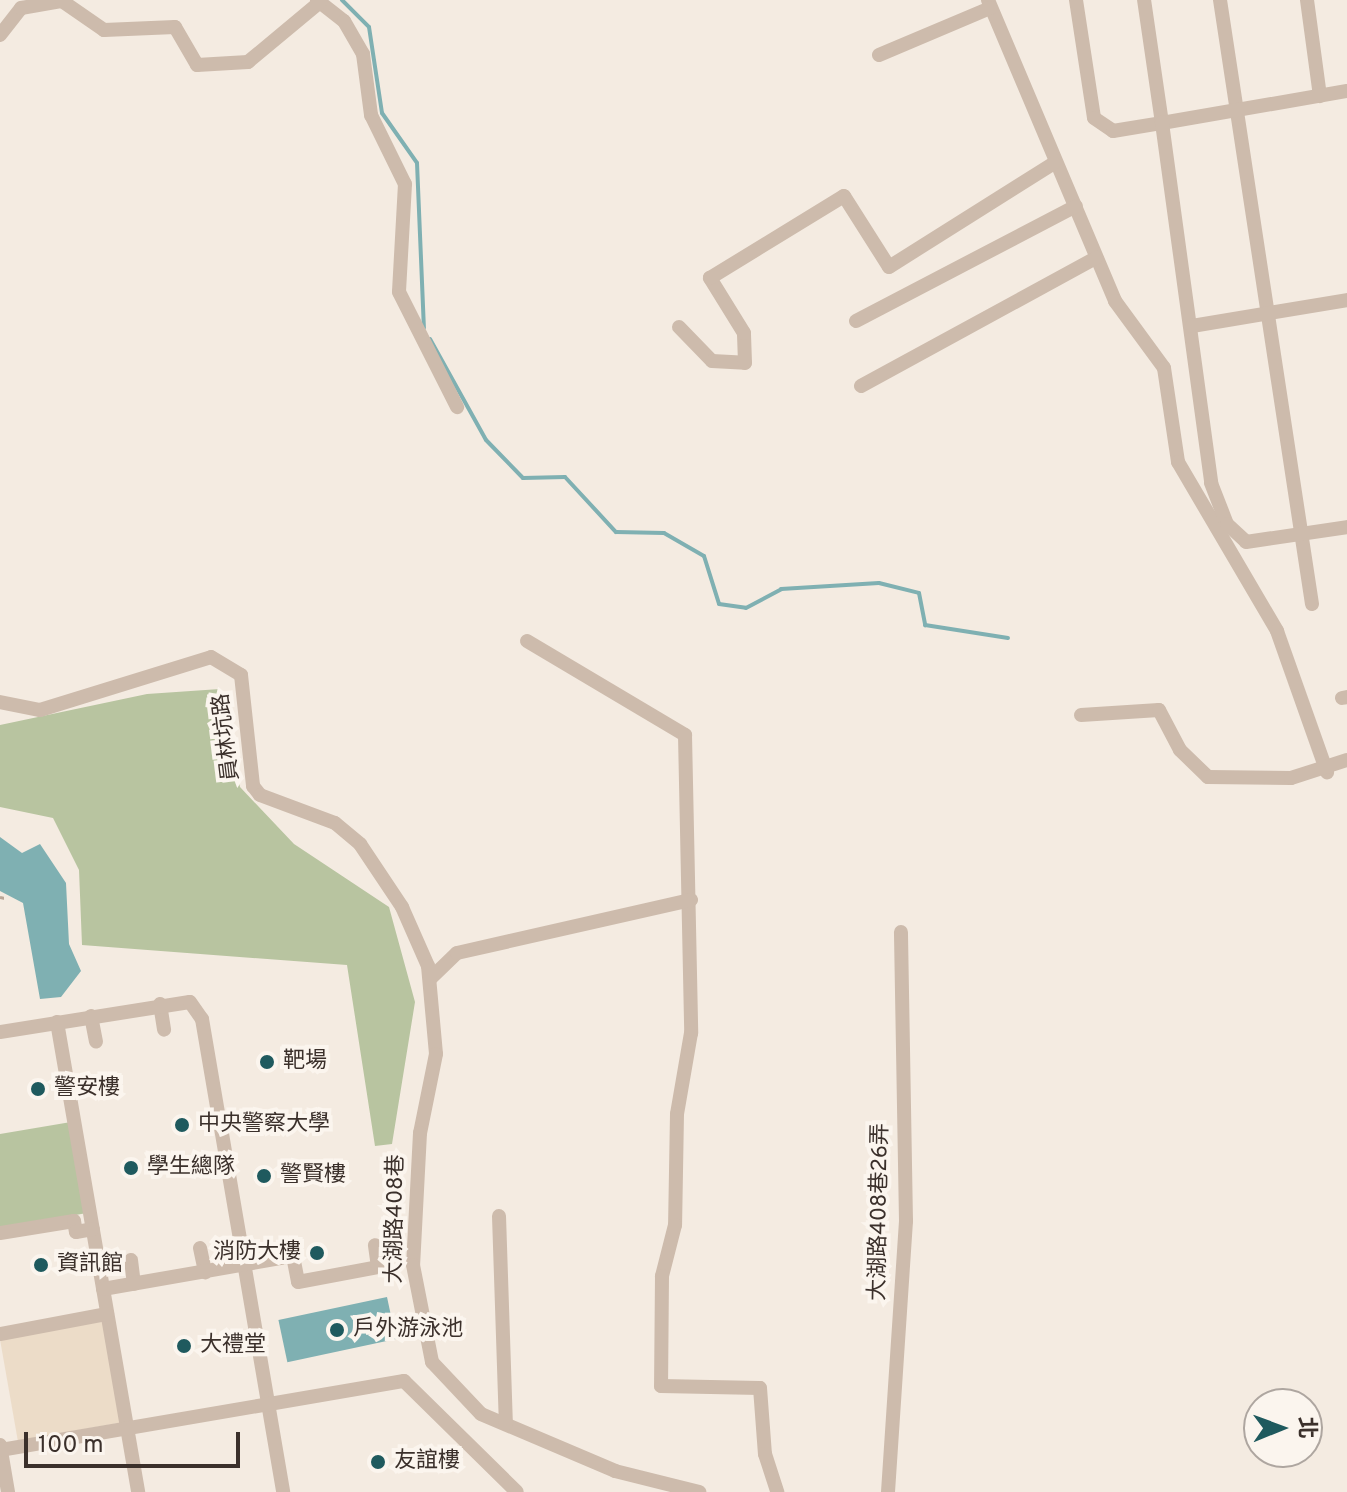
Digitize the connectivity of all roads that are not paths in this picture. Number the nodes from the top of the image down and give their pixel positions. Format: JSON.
{"nodes":[{"id":1,"x":1076,"y":0,"type":"edge"},
{"id":2,"x":1144,"y":0,"type":"edge"},
{"id":3,"x":1220,"y":0,"type":"edge"},
{"id":4,"x":1307,"y":0,"type":"edge"},
{"id":5,"x":319,"y":1,"type":"edge"},
{"id":6,"x":989,"y":4,"type":"edge"},
{"id":7,"x":0,"y":35,"type":"edge"},
{"id":8,"x":879,"y":55,"type":"dead end"},
{"id":9,"x":1347,"y":91,"type":"edge"},
{"id":10,"x":1320,"y":96,"type":"junction"},
{"id":11,"x":1237,"y":110,"type":"junction"},
{"id":12,"x":1162,"y":123,"type":"junction"},
{"id":13,"x":1054,"y":163,"type":"junction"},
{"id":14,"x":1076,"y":206,"type":"junction"},
{"id":15,"x":1096,"y":258,"type":"junction"},
{"id":16,"x":1347,"y":300,"type":"edge"},
{"id":17,"x":1269,"y":312,"type":"junction"},
{"id":18,"x":856,"y":321,"type":"dead end"},
{"id":19,"x":1192,"y":326,"type":"junction"},
{"id":20,"x":679,"y":327,"type":"dead end"},
{"id":21,"x":861,"y":386,"type":"dead end"},
{"id":22,"x":457,"y":407,"type":"dead end"},
{"id":23,"x":1347,"y":527,"type":"edge"},
{"id":24,"x":1303,"y":534,"type":"junction"},
{"id":25,"x":1312,"y":604,"type":"dead end"},
{"id":26,"x":527,"y":641,"type":"dead end"},
{"id":27,"x":0,"y":702,"type":"edge"},
{"id":28,"x":1081,"y":715,"type":"dead end"},
{"id":29,"x":1347,"y":760,"type":"edge"},
{"id":30,"x":1327,"y":772,"type":"junction"},
{"id":31,"x":691,"y":900,"type":"junction"},
{"id":32,"x":901,"y":932,"type":"dead end"},
{"id":33,"x":429,"y":972,"type":"junction"},
{"id":34,"x":160,"y":1004,"type":"junction"},
{"id":35,"x":91,"y":1016,"type":"junction"},
{"id":36,"x":57,"y":1022,"type":"junction"},
{"id":37,"x":164,"y":1030,"type":"dead end"},
{"id":38,"x":0,"y":1032,"type":"edge"},
{"id":39,"x":96,"y":1042,"type":"dead end"},
{"id":40,"x":499,"y":1216,"type":"dead end"},
{"id":41,"x":93,"y":1229,"type":"junction"},
{"id":42,"x":0,"y":1233,"type":"edge"},
{"id":43,"x":375,"y":1245,"type":"dead end"},
{"id":44,"x":200,"y":1248,"type":"dead end"},
{"id":45,"x":131,"y":1260,"type":"dead end"},
{"id":46,"x":244,"y":1265,"type":"junction"},
{"id":47,"x":205,"y":1272,"type":"junction"},
{"id":48,"x":134,"y":1284,"type":"junction"},
{"id":49,"x":103,"y":1289,"type":"junction"},
{"id":50,"x":107,"y":1314,"type":"junction"},
{"id":51,"x":0,"y":1334,"type":"edge"},
{"id":52,"x":268,"y":1405,"type":"junction"},
{"id":53,"x":506,"y":1424,"type":"junction"},
{"id":54,"x":127,"y":1429,"type":"junction"},
{"id":55,"x":0,"y":1449,"type":"edge"},
{"id":56,"x":660,"y":1488,"type":"edge"},
{"id":57,"x":8,"y":1492,"type":"edge"},
{"id":58,"x":138,"y":1492,"type":"edge"},
{"id":59,"x":283,"y":1492,"type":"edge"},
{"id":60,"x":517,"y":1492,"type":"edge"},
{"id":61,"x":699,"y":1492,"type":"edge"},
{"id":62,"x":777,"y":1492,"type":"edge"},
{"id":63,"x":888,"y":1492,"type":"edge"}],
"edges":[{"from":1,"to":12,"type":"street"},
{"from":2,"to":12,"type":"street"},
{"from":3,"to":11,"type":"street"},
{"from":4,"to":10,"type":"street"},
{"from":5,"to":7,"type":"street"},
{"from":5,"to":22,"type":"street"},
{"from":6,"to":8,"type":"street"},
{"from":6,"to":13,"type":"street"},
{"from":9,"to":10,"type":"street"},
{"from":10,"to":11,"type":"street"},
{"from":11,"to":12,"type":"street"},
{"from":11,"to":17,"type":"street"},
{"from":12,"to":19,"type":"street"},
{"from":13,"to":14,"type":"street"},
{"from":13,"to":20,"type":"street"},
{"from":14,"to":15,"type":"street"},
{"from":14,"to":18,"type":"street"},
{"from":15,"to":21,"type":"street"},
{"from":15,"to":30,"type":"street"},
{"from":16,"to":17,"type":"street"},
{"from":17,"to":19,"type":"street"},
{"from":17,"to":24,"type":"street"},
{"from":19,"to":24,"type":"street"},
{"from":23,"to":24,"type":"street"},
{"from":24,"to":25,"type":"street"},
{"from":26,"to":31,"type":"street"},
{"from":27,"to":33,"type":"street","name":"員林坑路"},
{"from":28,"to":30,"type":"street"},
{"from":29,"to":30,"type":"street"},
{"from":31,"to":33,"type":"street"},
{"from":31,"to":62,"type":"street"},
{"from":32,"to":63,"type":"street","name":"大湖路408巷26弄"},
{"from":33,"to":53,"type":"street","name":"大湖路408巷"},
{"from":34,"to":35,"type":"street"},
{"from":34,"to":37,"type":"street"},
{"from":34,"to":46,"type":"street"},
{"from":35,"to":36,"type":"street"},
{"from":35,"to":39,"type":"street"},
{"from":36,"to":38,"type":"street"},
{"from":36,"to":41,"type":"street"},
{"from":40,"to":53,"type":"street"},
{"from":41,"to":42,"type":"street"},
{"from":41,"to":49,"type":"street"},
{"from":43,"to":46,"type":"street"},
{"from":44,"to":47,"type":"street"},
{"from":45,"to":48,"type":"street"},
{"from":46,"to":47,"type":"street"},
{"from":46,"to":52,"type":"street"},
{"from":47,"to":48,"type":"street"},
{"from":48,"to":49,"type":"street"},
{"from":49,"to":50,"type":"street"},
{"from":50,"to":51,"type":"street"},
{"from":50,"to":54,"type":"street"},
{"from":52,"to":54,"type":"street"},
{"from":52,"to":59,"type":"street"},
{"from":52,"to":60,"type":"street"},
{"from":53,"to":56,"type":"street","name":"大湖路408巷"},
{"from":54,"to":55,"type":"street"},
{"from":54,"to":58,"type":"street"},
{"from":55,"to":57,"type":"street"},
{"from":56,"to":61,"type":"street","name":"大湖路408巷"}]}
